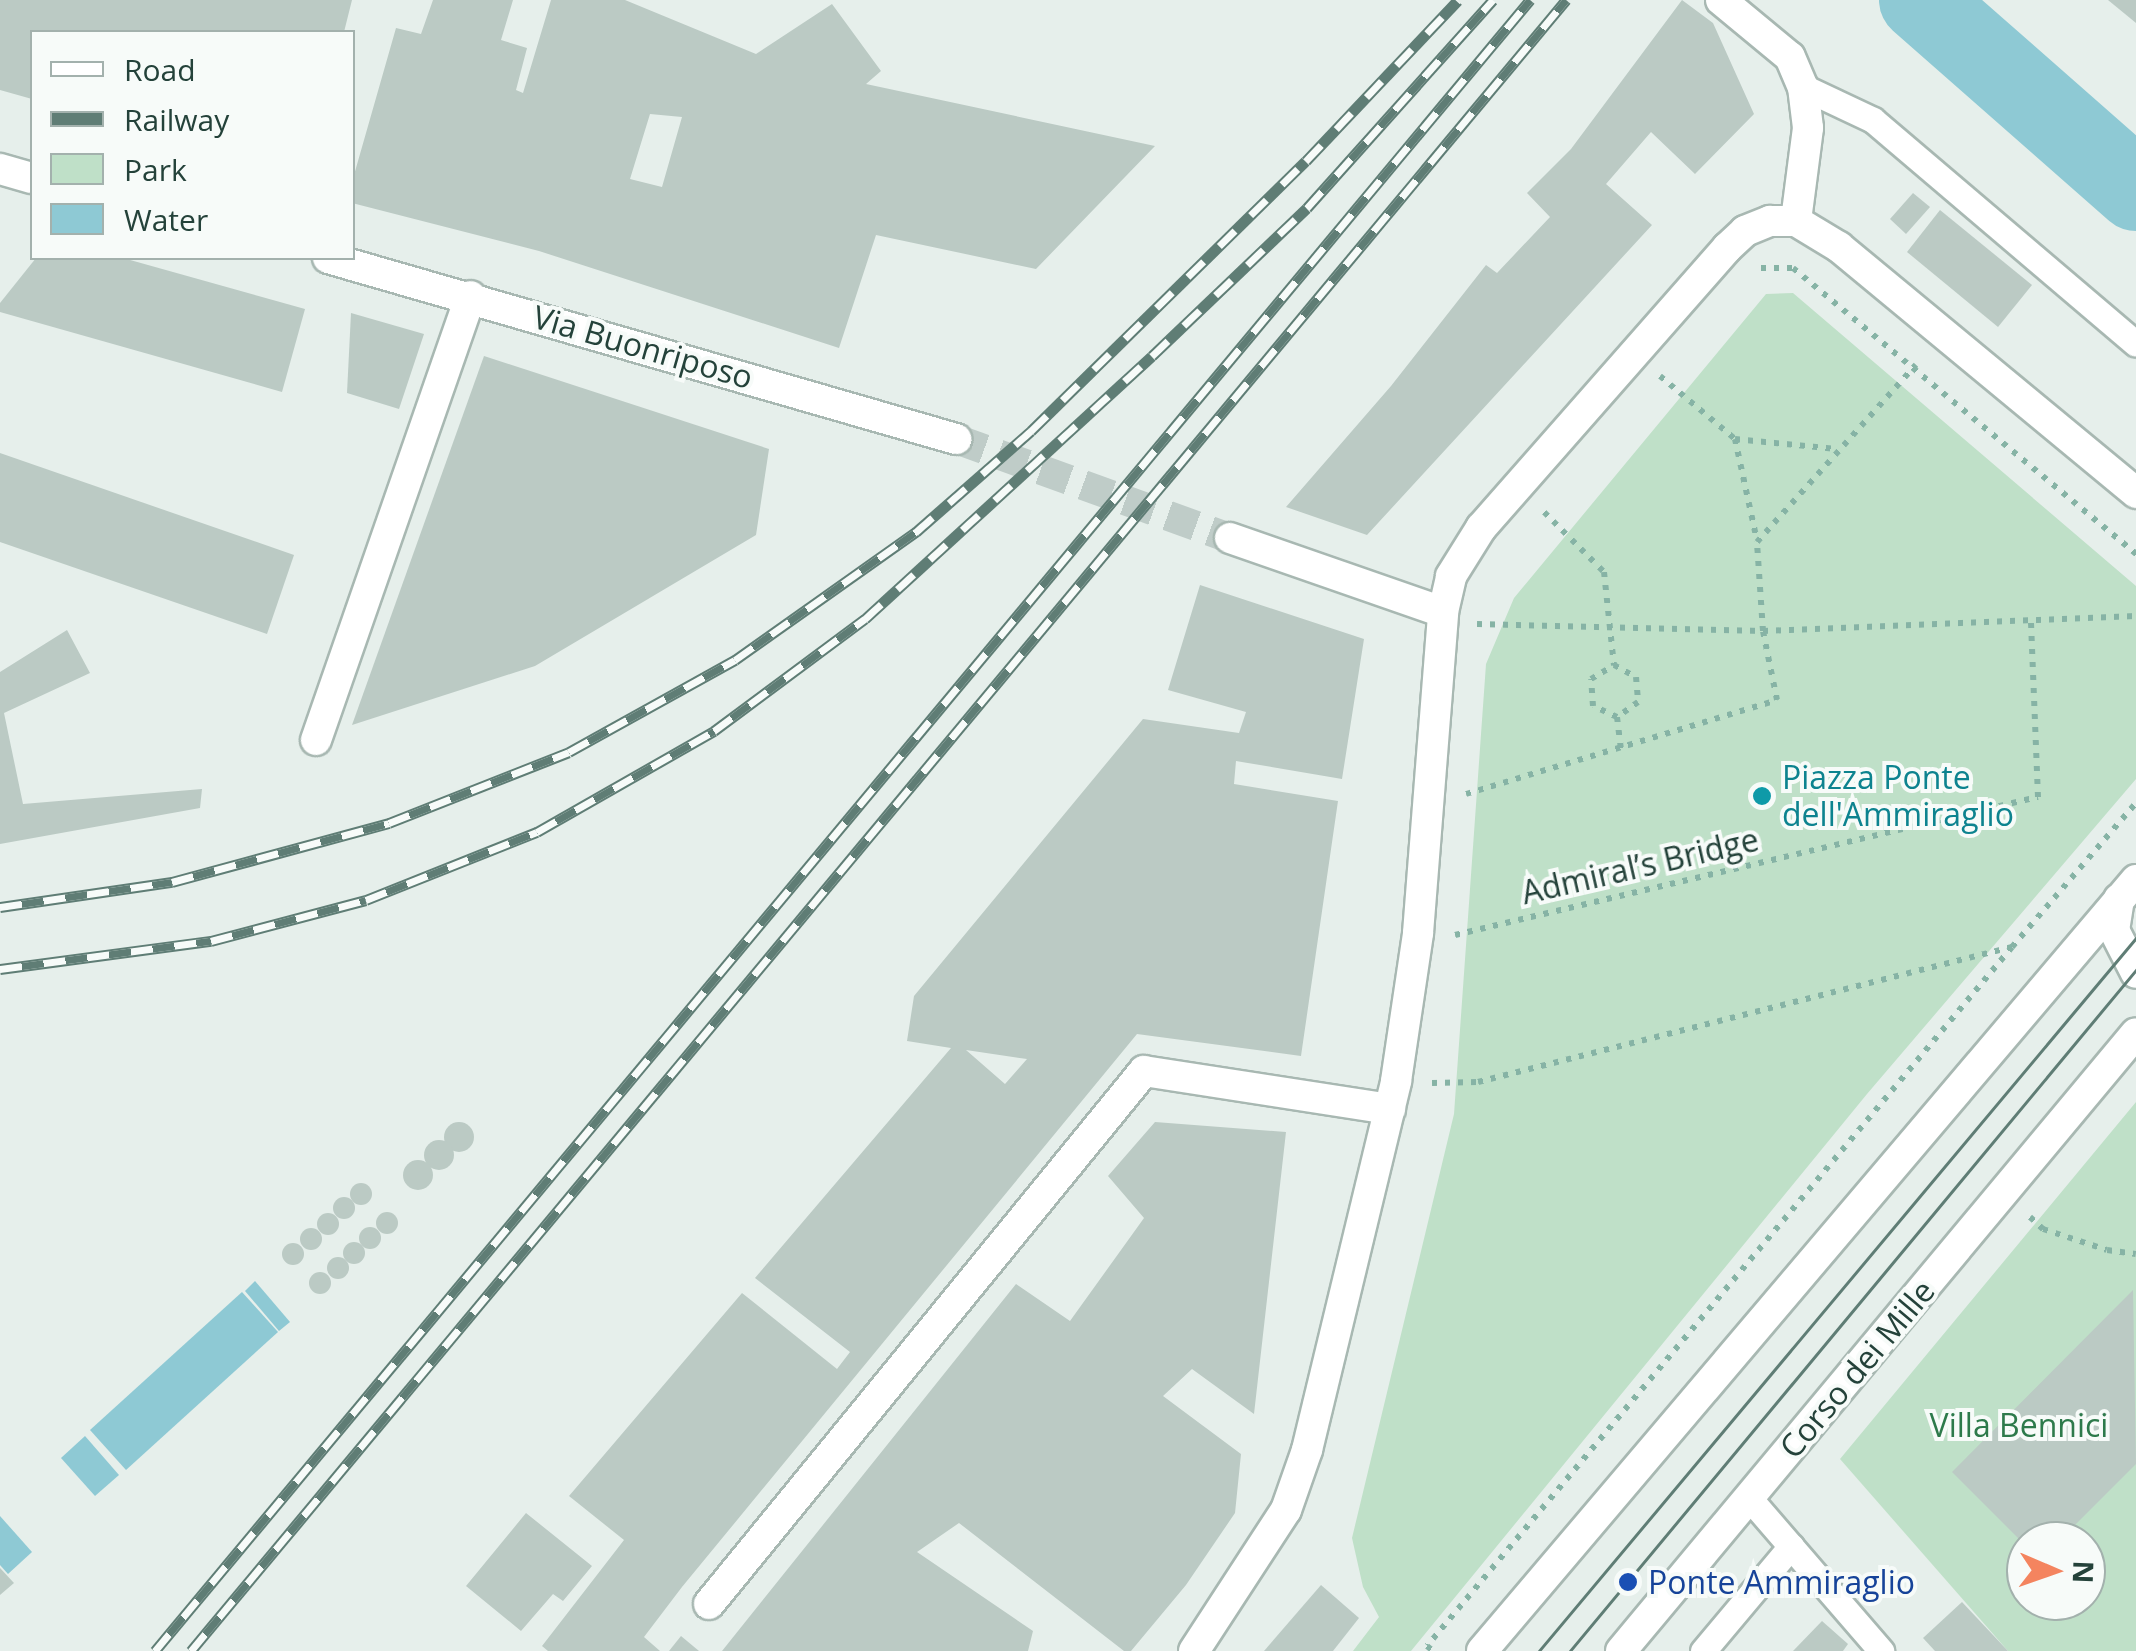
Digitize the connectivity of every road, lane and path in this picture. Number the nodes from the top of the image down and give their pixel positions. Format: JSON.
{"nodes":[{"id":1,"x":1720,"y":0,"type":"edge"},
{"id":2,"x":1804,"y":87,"type":"junction"},
{"id":3,"x":0,"y":169,"type":"edge"},
{"id":4,"x":30,"y":177,"type":"edge"},
{"id":5,"x":1796,"y":221,"type":"junction"},
{"id":6,"x":335,"y":260,"type":"edge"},
{"id":7,"x":1750,"y":272,"type":"dead end"},
{"id":8,"x":470,"y":296,"type":"junction"},
{"id":9,"x":1944,"y":336,"type":"junction"},
{"id":10,"x":2136,"y":344,"type":"edge"},
{"id":11,"x":1634,"y":354,"type":"junction"},
{"id":12,"x":1674,"y":362,"type":"dead end"},
{"id":13,"x":1913,"y":368,"type":"junction"},
{"id":14,"x":1661,"y":376,"type":"junction"},
{"id":15,"x":1648,"y":392,"type":"dead end"},
{"id":16,"x":956,"y":439,"type":"tunnel mouth"},
{"id":17,"x":1735,"y":439,"type":"junction"},
{"id":18,"x":1837,"y":449,"type":"junction"},
{"id":19,"x":1517,"y":487,"type":"junction"},
{"id":20,"x":2136,"y":493,"type":"edge"},
{"id":21,"x":1557,"y":497,"type":"dead end"},
{"id":22,"x":1544,"y":512,"type":"junction"},
{"id":23,"x":1531,"y":527,"type":"dead end"},
{"id":24,"x":1230,"y":538,"type":"tunnel mouth"},
{"id":25,"x":1757,"y":542,"type":"junction"},
{"id":26,"x":2136,"y":554,"type":"edge"},
{"id":27,"x":1442,"y":612,"type":"junction"},
{"id":28,"x":2136,"y":616,"type":"edge"},
{"id":29,"x":2031,"y":620,"type":"junction"},
{"id":30,"x":1609,"y":630,"type":"junction"},
{"id":31,"x":1763,"y":631,"type":"junction"},
{"id":32,"x":1469,"y":641,"type":"dead end"},
{"id":33,"x":1614,"y":665,"type":"junction"},
{"id":34,"x":1617,"y":717,"type":"junction"},
{"id":35,"x":316,"y":740,"type":"dead end"},
{"id":36,"x":1621,"y":751,"type":"junction"},
{"id":37,"x":1428,"y":804,"type":"junction"},
{"id":38,"x":2136,"y":804,"type":"edge"},
{"id":39,"x":2128,"y":889,"type":"edge"},
{"id":40,"x":1450,"y":919,"type":"dead end"},
{"id":41,"x":1465,"y":933,"type":"dead end"},
{"id":42,"x":1448,"y":936,"type":"dead end"},
{"id":43,"x":2012,"y":947,"type":"junction"},
{"id":44,"x":2136,"y":974,"type":"edge"},
{"id":45,"x":2136,"y":1033,"type":"edge"},
{"id":46,"x":1432,"y":1064,"type":"dead end"},
{"id":47,"x":1390,"y":1109,"type":"junction"},
{"id":48,"x":2003,"y":1192,"type":"junction"},
{"id":49,"x":2136,"y":1254,"type":"edge"},
{"id":50,"x":1750,"y":1498,"type":"junction"},
{"id":51,"x":1791,"y":1546,"type":"junction"},
{"id":52,"x":709,"y":1604,"type":"dead end"},
{"id":53,"x":1194,"y":1651,"type":"edge"},
{"id":54,"x":1433,"y":1651,"type":"edge"},
{"id":55,"x":1482,"y":1651,"type":"edge"},
{"id":56,"x":1621,"y":1651,"type":"edge"},
{"id":57,"x":1703,"y":1651,"type":"edge"},
{"id":58,"x":1881,"y":1651,"type":"edge"}],
"edges":[{"from":1,"to":2,"type":"street"},
{"from":2,"to":5,"type":"street"},
{"from":2,"to":10,"type":"lane"},
{"from":3,"to":4,"type":"street"},
{"from":5,"to":9,"type":"street"},
{"from":5,"to":11,"type":"street"},
{"from":6,"to":8,"type":"street","name":"Via Buonriposo"},
{"from":7,"to":13,"type":"path"},
{"from":8,"to":16,"type":"street","name":"Via Buonriposo"},
{"from":8,"to":35,"type":"street"},
{"from":9,"to":13,"type":"path"},
{"from":9,"to":20,"type":"street"},
{"from":11,"to":14,"type":"path"},
{"from":11,"to":19,"type":"street"},
{"from":12,"to":14,"type":"path"},
{"from":13,"to":18,"type":"path"},
{"from":13,"to":26,"type":"path"},
{"from":14,"to":15,"type":"path"},
{"from":14,"to":17,"type":"path"},
{"from":17,"to":18,"type":"path"},
{"from":17,"to":25,"type":"path"},
{"from":18,"to":25,"type":"path"},
{"from":19,"to":22,"type":"path"},
{"from":19,"to":27,"type":"street"},
{"from":21,"to":22,"type":"path"},
{"from":22,"to":23,"type":"path"},
{"from":22,"to":30,"type":"path"},
{"from":24,"to":27,"type":"street"},
{"from":25,"to":31,"type":"path"},
{"from":27,"to":37,"type":"street"},
{"from":28,"to":29,"type":"path"},
{"from":29,"to":31,"type":"path"},
{"from":29,"to":41,"type":"path","name":"Admiral’s Bridge"},
{"from":30,"to":31,"type":"path"},
{"from":30,"to":32,"type":"path"},
{"from":30,"to":33,"type":"path"},
{"from":31,"to":36,"type":"path"},
{"from":33,"to":34,"type":"path"},
{"from":33,"to":34,"type":"path"},
{"from":34,"to":36,"type":"path"},
{"from":36,"to":37,"type":"path"},
{"from":37,"to":47,"type":"street"},
{"from":38,"to":43,"type":"path"},
{"from":39,"to":44,"type":"street"},
{"from":39,"to":55,"type":"street"},
{"from":40,"to":42,"type":"path"},
{"from":43,"to":46,"type":"path"},
{"from":43,"to":54,"type":"path"},
{"from":45,"to":48,"type":"street","name":"Corso dei Mille"},
{"from":47,"to":52,"type":"street"},
{"from":47,"to":53,"type":"street"},
{"from":48,"to":49,"type":"path"},
{"from":48,"to":50,"type":"street","name":"Corso dei Mille"},
{"from":50,"to":51,"type":"lane"},
{"from":50,"to":56,"type":"street","name":"Corso dei Mille"},
{"from":51,"to":57,"type":"lane"},
{"from":51,"to":58,"type":"lane"}]}
